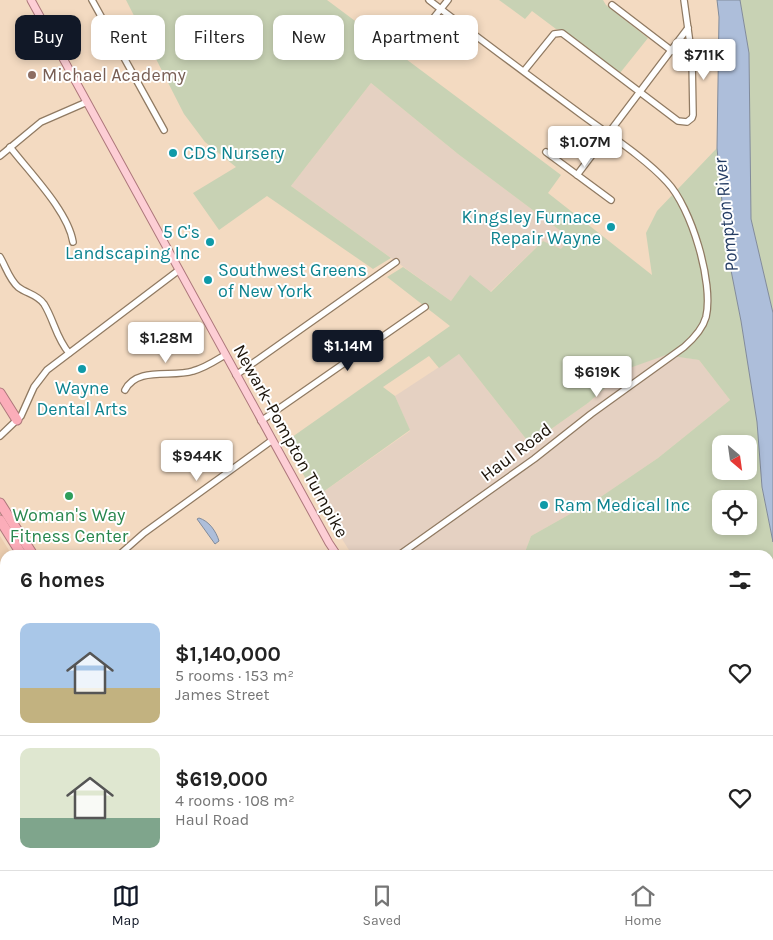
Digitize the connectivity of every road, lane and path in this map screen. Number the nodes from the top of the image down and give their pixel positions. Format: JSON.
{"nodes":[{"id":1,"x":31,"y":0,"type":"edge"},
{"id":2,"x":92,"y":0,"type":"edge"},
{"id":3,"x":429,"y":0,"type":"edge"},
{"id":4,"x":448,"y":0,"type":"edge"},
{"id":5,"x":684,"y":0,"type":"edge"},
{"id":6,"x":612,"y":5,"type":"dead end"},
{"id":7,"x":441,"y":9,"type":"junction"},
{"id":8,"x":436,"y":15,"type":"edge"},
{"id":9,"x":688,"y":28,"type":"junction"},
{"id":10,"x":672,"y":51,"type":"junction"},
{"id":11,"x":524,"y":71,"type":"junction"},
{"id":12,"x":640,"y":93,"type":"junction"},
{"id":13,"x":87,"y":102,"type":"junction"},
{"id":14,"x":164,"y":130,"type":"dead end"},
{"id":15,"x":609,"y":134,"type":"junction"},
{"id":16,"x":10,"y":147,"type":"junction"},
{"id":17,"x":546,"y":152,"type":"dead end"},
{"id":18,"x":0,"y":156,"type":"edge"},
{"id":19,"x":577,"y":175,"type":"junction"},
{"id":20,"x":610,"y":200,"type":"dead end"},
{"id":21,"x":73,"y":242,"type":"dead end"},
{"id":22,"x":0,"y":257,"type":"edge"},
{"id":23,"x":396,"y":262,"type":"dead end"},
{"id":24,"x":179,"y":270,"type":"junction"},
{"id":25,"x":425,"y":307,"type":"dead end"},
{"id":26,"x":69,"y":353,"type":"junction"},
{"id":27,"x":225,"y":355,"type":"junction"},
{"id":28,"x":236,"y":375,"type":"junction"},
{"id":29,"x":125,"y":390,"type":"dead end"},
{"id":30,"x":0,"y":393,"type":"edge"},
{"id":31,"x":17,"y":420,"type":"junction"},
{"id":32,"x":260,"y":421,"type":"junction"},
{"id":33,"x":0,"y":436,"type":"edge"},
{"id":34,"x":271,"y":440,"type":"junction"},
{"id":35,"x":0,"y":496,"type":"edge"},
{"id":36,"x":0,"y":504,"type":"edge"},
{"id":37,"x":3,"y":516,"type":"edge"},
{"id":38,"x":20,"y":550,"type":"edge"},
{"id":39,"x":29,"y":550,"type":"edge"},
{"id":40,"x":125,"y":550,"type":"edge"},
{"id":41,"x":334,"y":550,"type":"edge"},
{"id":42,"x":406,"y":550,"type":"edge"}],
"edges":[{"from":1,"to":13,"type":"main road","name":"Newark-Pompton Turnpike"},
{"from":2,"to":14,"type":"street"},
{"from":3,"to":7,"type":"street","name":"Haul Road"},
{"from":4,"to":7,"type":"street"},
{"from":5,"to":9,"type":"street"},
{"from":6,"to":10,"type":"street"},
{"from":7,"to":8,"type":"street"},
{"from":7,"to":11,"type":"street","name":"Haul Road"},
{"from":9,"to":10,"type":"street"},
{"from":9,"to":12,"type":"street"},
{"from":10,"to":12,"type":"street"},
{"from":11,"to":12,"type":"street"},
{"from":11,"to":15,"type":"street","name":"Haul Road"},
{"from":12,"to":15,"type":"street"},
{"from":13,"to":16,"type":"street"},
{"from":13,"to":24,"type":"main road","name":"Newark-Pompton Turnpike"},
{"from":15,"to":19,"type":"street"},
{"from":15,"to":42,"type":"street","name":"Haul Road"},
{"from":16,"to":18,"type":"street"},
{"from":16,"to":21,"type":"street"},
{"from":17,"to":19,"type":"street"},
{"from":19,"to":20,"type":"street"},
{"from":22,"to":26,"type":"street"},
{"from":23,"to":28,"type":"street"},
{"from":24,"to":26,"type":"street"},
{"from":24,"to":27,"type":"main road","name":"Newark-Pompton Turnpike"},
{"from":25,"to":32,"type":"street"},
{"from":26,"to":31,"type":"street"},
{"from":27,"to":28,"type":"main road","name":"Newark-Pompton Turnpike"},
{"from":27,"to":29,"type":"street"},
{"from":28,"to":32,"type":"main road","name":"Newark-Pompton Turnpike"},
{"from":30,"to":31,"type":"highway"},
{"from":31,"to":33,"type":"street"},
{"from":32,"to":34,"type":"main road","name":"Newark-Pompton Turnpike"},
{"from":34,"to":40,"type":"street"},
{"from":34,"to":41,"type":"main road","name":"Newark-Pompton Turnpike"},
{"from":35,"to":37,"type":"highway"},
{"from":36,"to":37,"type":"highway"},
{"from":37,"to":38,"type":"highway"},
{"from":37,"to":39,"type":"highway"}]}
